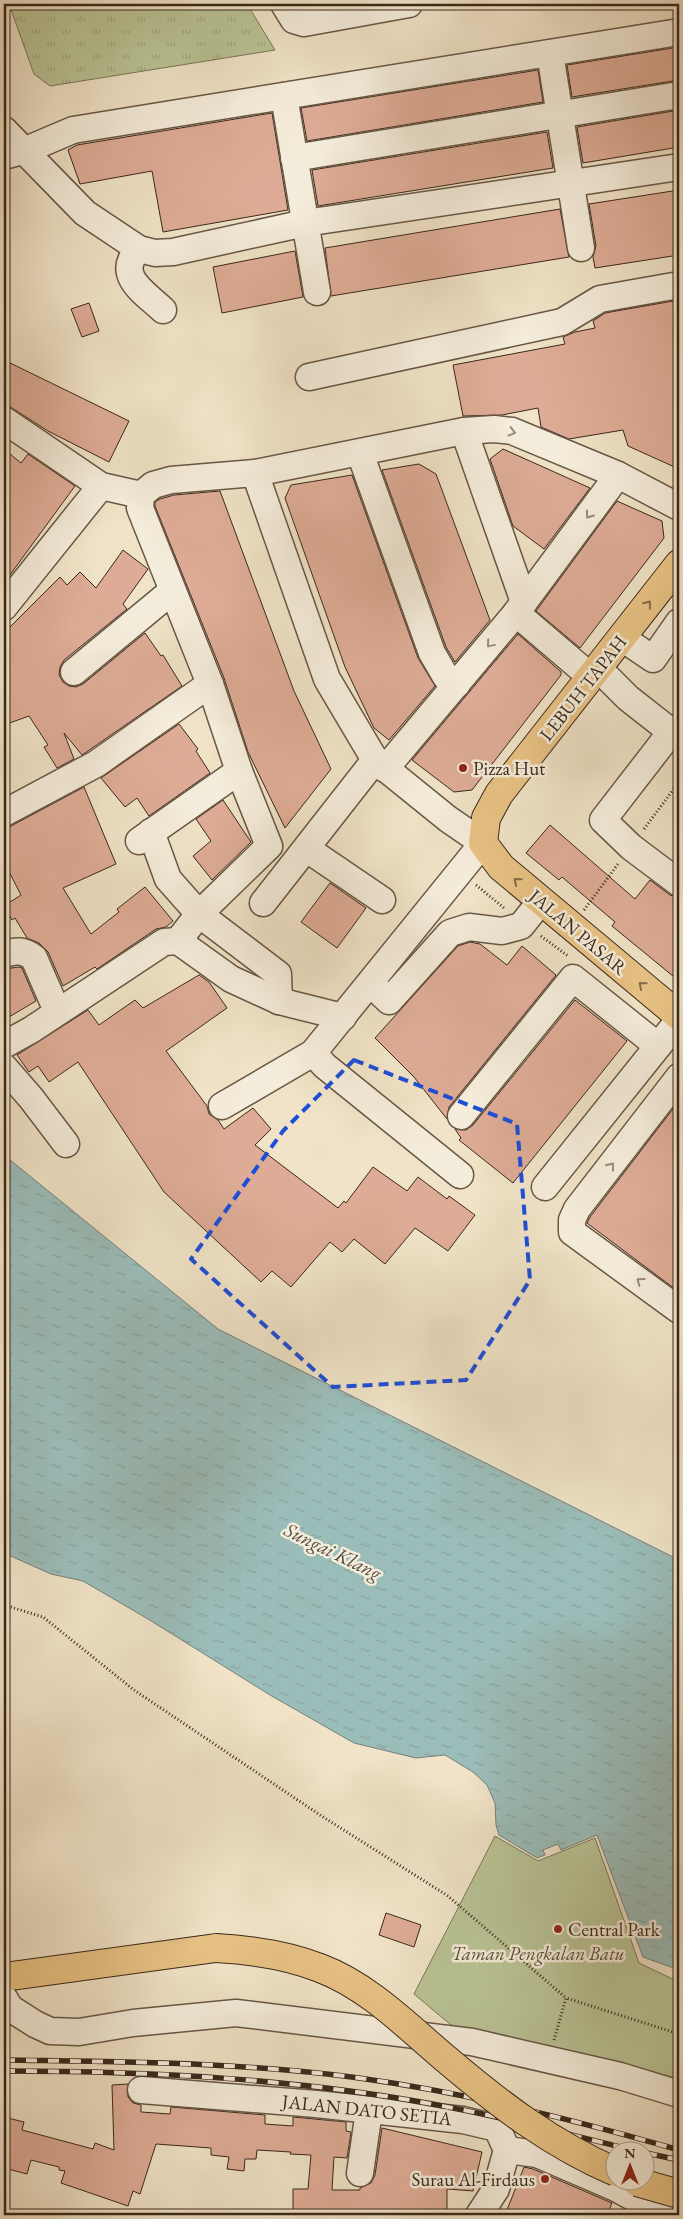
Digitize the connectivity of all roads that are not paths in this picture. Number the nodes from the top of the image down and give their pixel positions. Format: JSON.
{"nodes":[{"id":1,"x":265,"y":4,"type":"edge"},
{"id":2,"x":284,"y":4,"type":"edge"},
{"id":3,"x":410,"y":4,"type":"edge"},
{"id":4,"x":679,"y":32,"type":"edge"},
{"id":5,"x":285,"y":36,"type":"dead end"},
{"id":6,"x":550,"y":53,"type":"junction"},
{"id":7,"x":679,"y":95,"type":"edge"},
{"id":8,"x":284,"y":96,"type":"junction"},
{"id":9,"x":559,"y":114,"type":"junction"},
{"id":10,"x":4,"y":130,"type":"edge"},
{"id":11,"x":15,"y":153,"type":"edge"},
{"id":12,"x":294,"y":158,"type":"junction"},
{"id":13,"x":679,"y":167,"type":"edge"},
{"id":14,"x":570,"y":183,"type":"junction"},
{"id":15,"x":305,"y":223,"type":"junction"},
{"id":16,"x":581,"y":248,"type":"dead end"},
{"id":17,"x":139,"y":249,"type":"junction"},
{"id":18,"x":679,"y":285,"type":"edge"},
{"id":19,"x":317,"y":292,"type":"dead end"},
{"id":20,"x":164,"y":310,"type":"dead end"},
{"id":21,"x":309,"y":377,"type":"dead end"},
{"id":22,"x":4,"y":420,"type":"edge"},
{"id":23,"x":464,"y":432,"type":"junction"},
{"id":24,"x":360,"y":453,"type":"junction"},
{"id":25,"x":255,"y":473,"type":"junction"},
{"id":26,"x":618,"y":475,"type":"junction"},
{"id":27,"x":101,"y":486,"type":"junction"},
{"id":28,"x":141,"y":495,"type":"junction"},
{"id":29,"x":679,"y":506,"type":"edge"},
{"id":30,"x":679,"y":564,"type":"edge"},
{"id":31,"x":172,"y":591,"type":"junction"},
{"id":32,"x":4,"y":607,"type":"edge"},
{"id":33,"x":520,"y":608,"type":"junction"},
{"id":34,"x":679,"y":622,"type":"edge"},
{"id":35,"x":622,"y":638,"type":"junction"},
{"id":36,"x":74,"y":672,"type":"dead end"},
{"id":37,"x":594,"y":672,"type":"junction"},
{"id":38,"x":210,"y":684,"type":"junction"},
{"id":39,"x":457,"y":684,"type":"junction"},
{"id":40,"x":675,"y":735,"type":"edge"},
{"id":41,"x":380,"y":765,"type":"junction"},
{"id":42,"x":239,"y":771,"type":"junction"},
{"id":43,"x":4,"y":814,"type":"edge"},
{"id":44,"x":483,"y":842,"type":"junction"},
{"id":45,"x":307,"y":849,"type":"junction"},
{"id":46,"x":679,"y":883,"type":"edge"},
{"id":47,"x":382,"y":900,"type":"dead end"},
{"id":48,"x":541,"y":901,"type":"junction"},
{"id":49,"x":263,"y":903,"type":"dead end"},
{"id":50,"x":199,"y":914,"type":"junction"},
{"id":51,"x":178,"y":941,"type":"junction"},
{"id":52,"x":4,"y":954,"type":"edge"},
{"id":53,"x":371,"y":984,"type":"junction"},
{"id":54,"x":279,"y":1001,"type":"junction"},
{"id":55,"x":56,"y":1011,"type":"junction"},
{"id":56,"x":343,"y":1017,"type":"junction"},
{"id":57,"x":679,"y":1018,"type":"edge"},
{"id":58,"x":4,"y":1045,"type":"edge"},
{"id":59,"x":658,"y":1046,"type":"junction"},
{"id":60,"x":313,"y":1054,"type":"junction"},
{"id":61,"x":4,"y":1068,"type":"edge"},
{"id":62,"x":679,"y":1077,"type":"edge"},
{"id":63,"x":222,"y":1106,"type":"dead end"},
{"id":64,"x":462,"y":1116,"type":"dead end"},
{"id":65,"x":66,"y":1144,"type":"dead end"},
{"id":66,"x":460,"y":1175,"type":"dead end"},
{"id":67,"x":545,"y":1187,"type":"dead end"},
{"id":68,"x":679,"y":1310,"type":"edge"},
{"id":69,"x":4,"y":1977,"type":"edge"},
{"id":70,"x":4,"y":1998,"type":"edge"},
{"id":71,"x":141,"y":2090,"type":"dead end"},
{"id":72,"x":679,"y":2094,"type":"edge"},
{"id":73,"x":369,"y":2111,"type":"junction"},
{"id":74,"x":507,"y":2150,"type":"junction"},
{"id":75,"x":606,"y":2168,"type":"edge"},
{"id":76,"x":360,"y":2173,"type":"dead end"},
{"id":77,"x":656,"y":2188,"type":"edge"},
{"id":78,"x":679,"y":2194,"type":"edge"},
{"id":79,"x":479,"y":2215,"type":"edge"},
{"id":80,"x":661,"y":2215,"type":"edge"}],
"edges":[{"from":1,"to":5,"type":"street"},
{"from":2,"to":3,"type":"street"},
{"from":4,"to":6,"type":"street"},
{"from":6,"to":8,"type":"street"},
{"from":6,"to":9,"type":"street"},
{"from":7,"to":9,"type":"street"},
{"from":8,"to":11,"type":"street"},
{"from":8,"to":12,"type":"street"},
{"from":9,"to":12,"type":"street"},
{"from":9,"to":14,"type":"street"},
{"from":10,"to":11,"type":"street"},
{"from":11,"to":17,"type":"street"},
{"from":12,"to":15,"type":"street"},
{"from":13,"to":14,"type":"street"},
{"from":14,"to":15,"type":"street"},
{"from":14,"to":16,"type":"street"},
{"from":15,"to":17,"type":"street"},
{"from":15,"to":19,"type":"street"},
{"from":17,"to":20,"type":"street"},
{"from":18,"to":21,"type":"street"},
{"from":22,"to":27,"type":"street"},
{"from":23,"to":24,"type":"street"},
{"from":23,"to":26,"type":"street","one_way":true},
{"from":23,"to":33,"type":"street"},
{"from":24,"to":25,"type":"street"},
{"from":24,"to":39,"type":"street"},
{"from":25,"to":28,"type":"street"},
{"from":25,"to":41,"type":"street"},
{"from":26,"to":29,"type":"street"},
{"from":26,"to":33,"type":"street","one_way":true},
{"from":27,"to":28,"type":"street"},
{"from":27,"to":32,"type":"street"},
{"from":28,"to":31,"type":"street"},
{"from":35,"to":30,"type":"main road","name":"LEBUH TAPAH","one_way":true},
{"from":31,"to":36,"type":"street"},
{"from":31,"to":38,"type":"street"},
{"from":33,"to":37,"type":"street"},
{"from":33,"to":39,"type":"street","one_way":true},
{"from":34,"to":35,"type":"street"},
{"from":35,"to":37,"type":"main road","name":"LEBUH TAPAH"},
{"from":37,"to":40,"type":"street"},
{"from":37,"to":44,"type":"main road","name":"LEBUH TAPAH"},
{"from":38,"to":42,"type":"street"},
{"from":38,"to":43,"type":"street"},
{"from":39,"to":41,"type":"street"},
{"from":40,"to":46,"type":"street"},
{"from":41,"to":44,"type":"street"},
{"from":41,"to":45,"type":"street"},
{"from":42,"to":50,"type":"street"},
{"from":42,"to":50,"type":"street"},
{"from":48,"to":44,"type":"main road","name":"JALAN PASAR","one_way":true},
{"from":44,"to":53,"type":"street"},
{"from":45,"to":47,"type":"street"},
{"from":45,"to":49,"type":"street"},
{"from":48,"to":53,"type":"street"},
{"from":57,"to":48,"type":"main road","name":"JALAN PASAR","one_way":true},
{"from":50,"to":51,"type":"street"},
{"from":50,"to":54,"type":"street"},
{"from":51,"to":54,"type":"street"},
{"from":51,"to":55,"type":"street"},
{"from":52,"to":55,"type":"street"},
{"from":53,"to":56,"type":"street"},
{"from":54,"to":56,"type":"street"},
{"from":55,"to":58,"type":"street"},
{"from":56,"to":60,"type":"street"},
{"from":57,"to":59,"type":"street"},
{"from":59,"to":64,"type":"street"},
{"from":59,"to":67,"type":"street"},
{"from":60,"to":63,"type":"street"},
{"from":60,"to":66,"type":"street"},
{"from":61,"to":65,"type":"street"},
{"from":68,"to":62,"type":"street","one_way":true},
{"from":69,"to":75,"type":"main road","bridge":true},
{"from":70,"to":72,"type":"street"},
{"from":71,"to":73,"type":"street","name":"JALAN DATO SETIA"},
{"from":73,"to":74,"type":"street","name":"JALAN DATO SETIA"},
{"from":73,"to":76,"type":"street"},
{"from":74,"to":79,"type":"street"},
{"from":74,"to":80,"type":"street"},
{"from":77,"to":78,"type":"main road","bridge":true}]}
